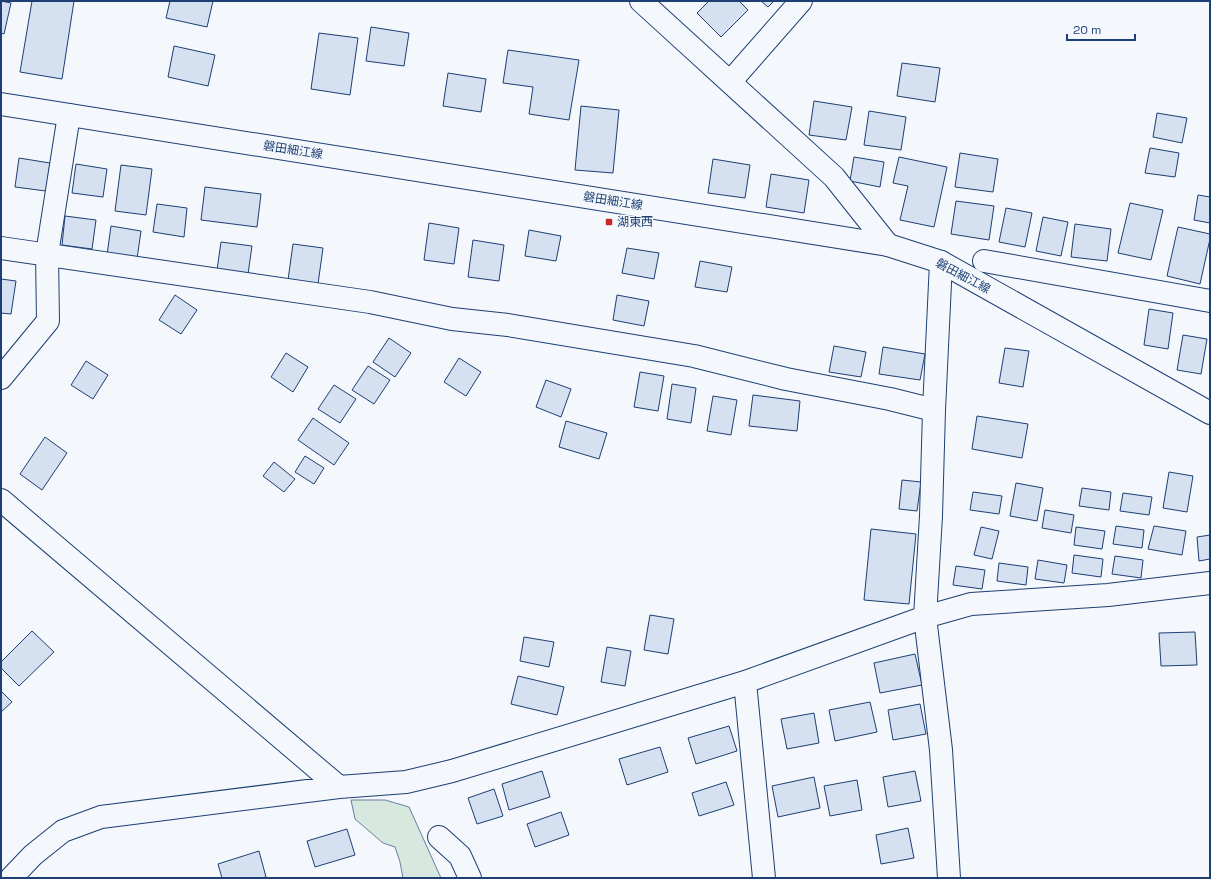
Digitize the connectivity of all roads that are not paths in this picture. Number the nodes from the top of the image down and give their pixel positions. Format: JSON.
{"nodes":[{"id":1,"x":641,"y":1,"type":"edge"},
{"id":2,"x":801,"y":1,"type":"edge"},
{"id":3,"x":730,"y":82,"type":"junction"},
{"id":4,"x":1,"y":104,"type":"edge"},
{"id":5,"x":69,"y":115,"type":"junction"},
{"id":6,"x":888,"y":245,"type":"junction"},
{"id":7,"x":1,"y":248,"type":"edge"},
{"id":8,"x":47,"y":254,"type":"junction"},
{"id":9,"x":984,"y":261,"type":"dead end"},
{"id":10,"x":941,"y":262,"type":"junction"},
{"id":11,"x":1210,"y":300,"type":"edge"},
{"id":12,"x":1,"y":378,"type":"edge"},
{"id":13,"x":934,"y":410,"type":"junction"},
{"id":14,"x":1210,"y":414,"type":"edge"},
{"id":15,"x":1,"y":500,"type":"edge"},
{"id":16,"x":1210,"y":583,"type":"edge"},
{"id":17,"x":924,"y":617,"type":"junction"},
{"id":18,"x":745,"y":682,"type":"junction"},
{"id":19,"x":339,"y":787,"type":"junction"},
{"id":20,"x":439,"y":837,"type":"dead end"},
{"id":21,"x":11,"y":878,"type":"edge"},
{"id":22,"x":470,"y":878,"type":"edge"},
{"id":23,"x":764,"y":878,"type":"edge"},
{"id":24,"x":949,"y":878,"type":"edge"}],
"edges":[{"from":1,"to":3,"type":"street"},
{"from":2,"to":3,"type":"street"},
{"from":3,"to":6,"type":"street"},
{"from":4,"to":5,"type":"street","name":"磐田細江線"},
{"from":5,"to":6,"type":"street","name":"磐田細江線"},
{"from":5,"to":8,"type":"street"},
{"from":6,"to":10,"type":"street","name":"磐田細江線"},
{"from":7,"to":8,"type":"street"},
{"from":8,"to":12,"type":"street"},
{"from":8,"to":13,"type":"street"},
{"from":9,"to":11,"type":"street"},
{"from":10,"to":13,"type":"street"},
{"from":10,"to":14,"type":"street","name":"磐田細江線"},
{"from":13,"to":17,"type":"street"},
{"from":15,"to":19,"type":"street"},
{"from":16,"to":17,"type":"street"},
{"from":17,"to":18,"type":"street"},
{"from":17,"to":24,"type":"street"},
{"from":18,"to":19,"type":"street"},
{"from":18,"to":23,"type":"street"},
{"from":19,"to":21,"type":"street"},
{"from":20,"to":22,"type":"street"}]}
